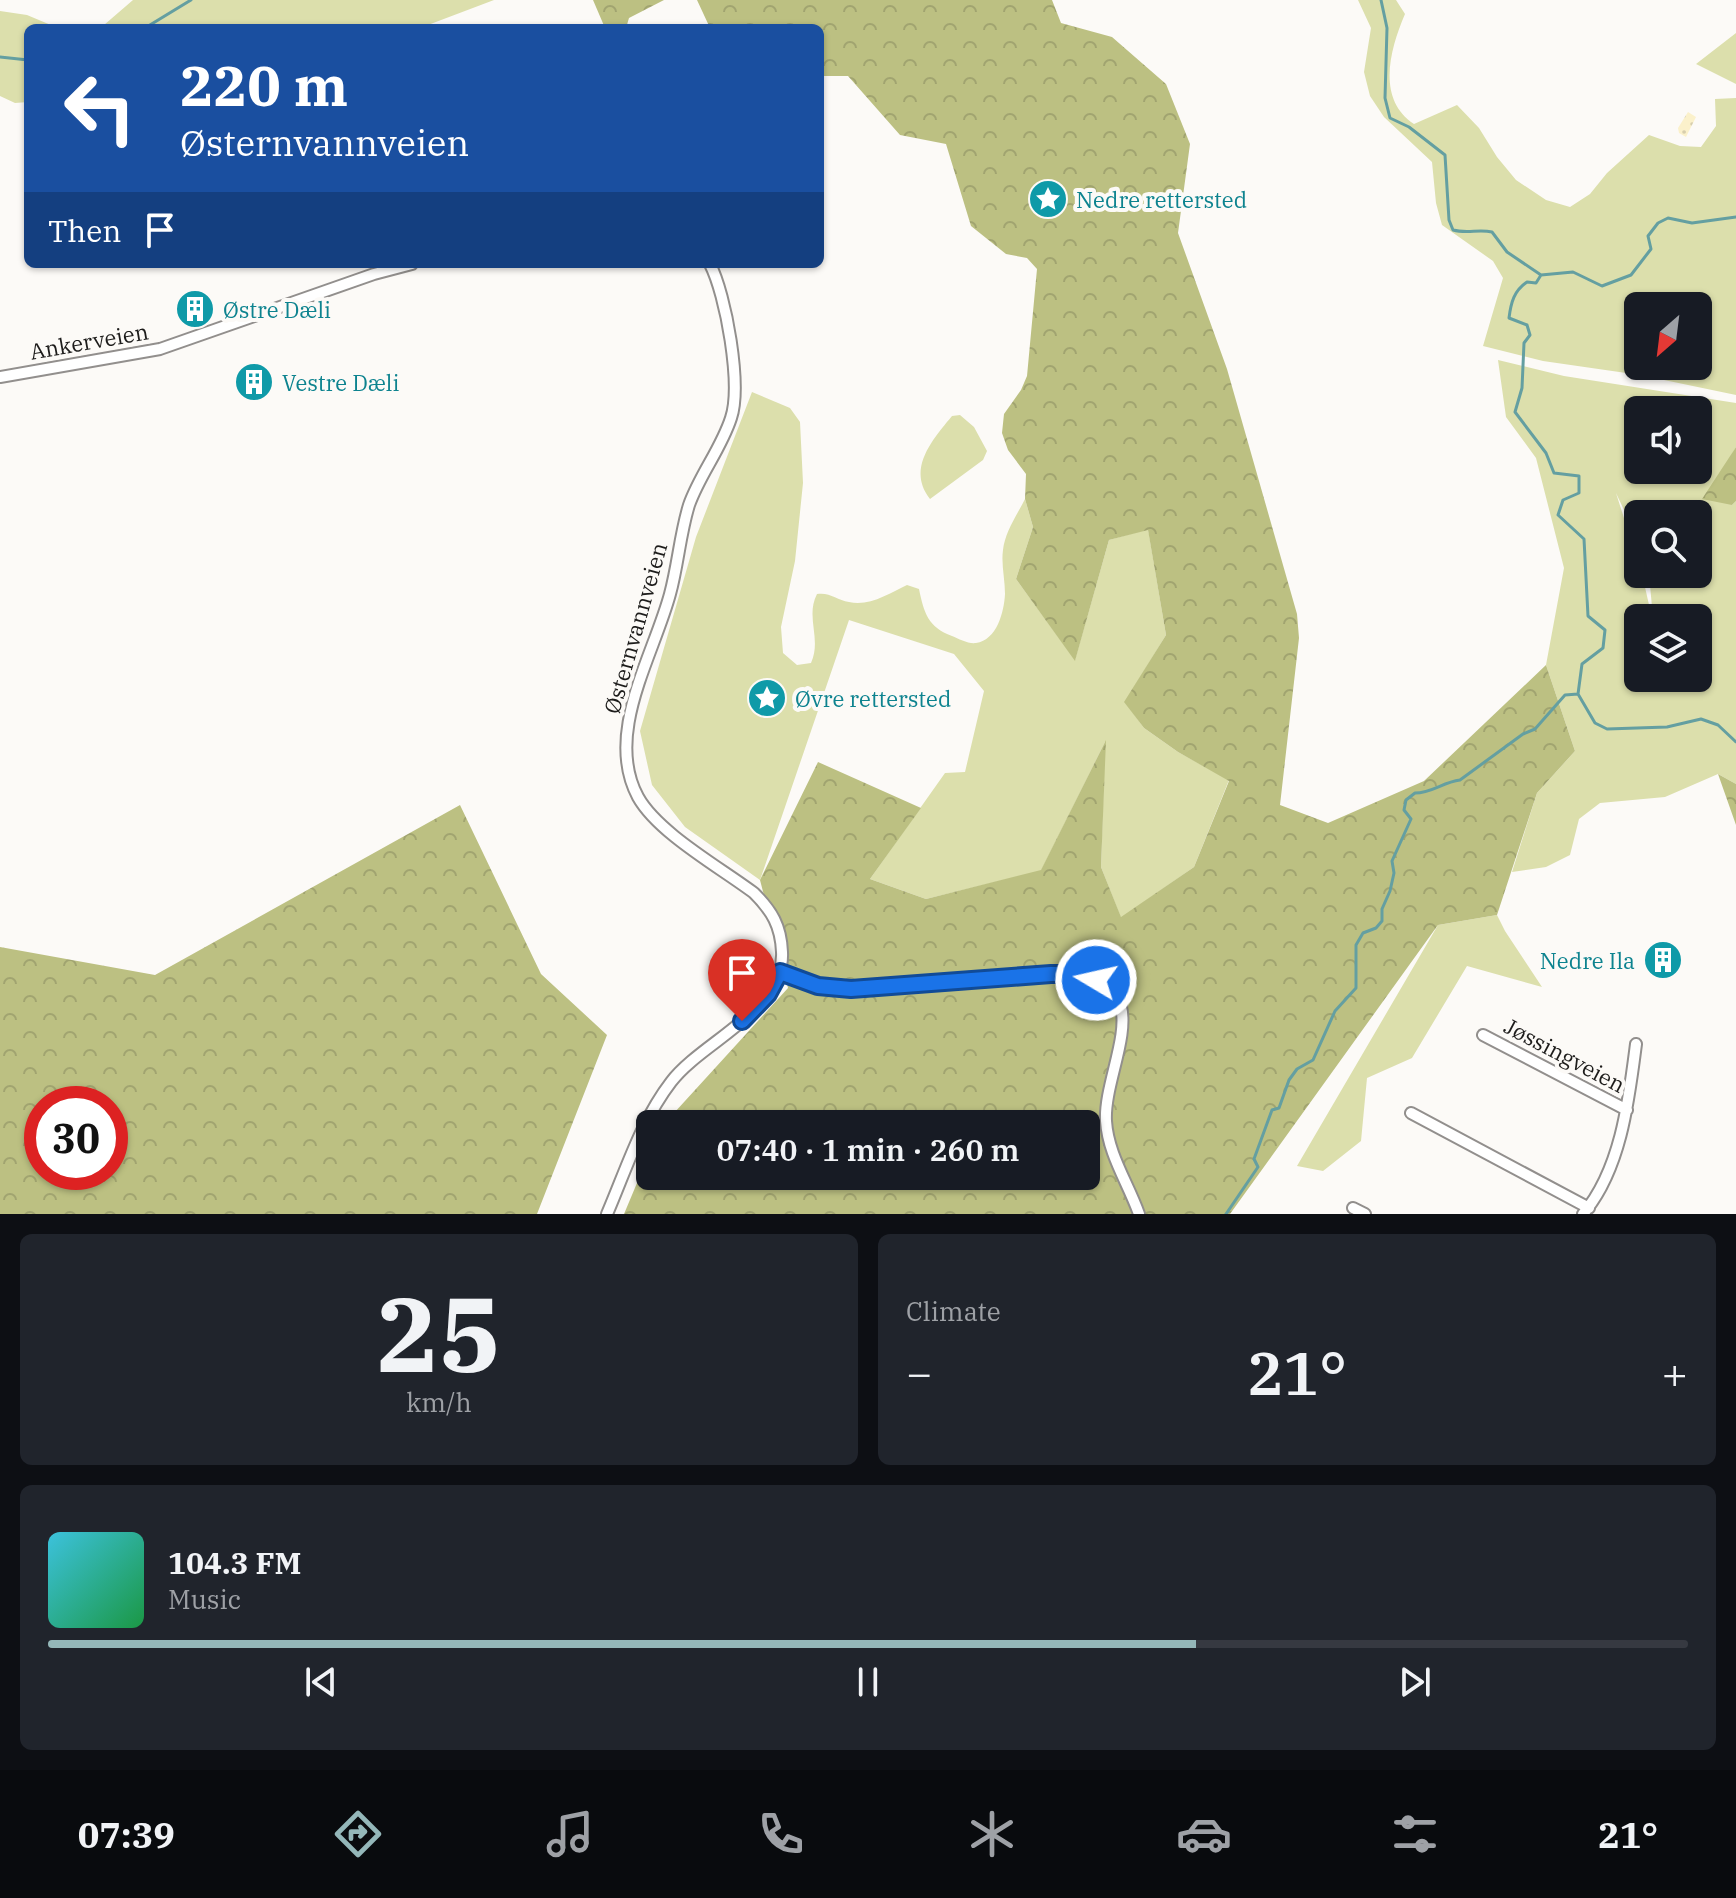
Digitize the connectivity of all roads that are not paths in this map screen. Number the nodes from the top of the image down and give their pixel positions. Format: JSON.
{"nodes":[{"id":1,"x":397,"y":268,"type":"edge"},
{"id":2,"x":712,"y":268,"type":"edge"},
{"id":3,"x":0,"y":377,"type":"edge"},
{"id":4,"x":780,"y":972,"type":"junction"},
{"id":5,"x":1483,"y":1035,"type":"dead end"},
{"id":6,"x":1636,"y":1044,"type":"dead end"},
{"id":7,"x":1627,"y":1110,"type":"junction"},
{"id":8,"x":1411,"y":1113,"type":"dead end"},
{"id":9,"x":1353,"y":1208,"type":"dead end"},
{"id":10,"x":1586,"y":1211,"type":"edge"},
{"id":11,"x":607,"y":1214,"type":"edge"},
{"id":12,"x":1139,"y":1214,"type":"edge"},
{"id":13,"x":1365,"y":1214,"type":"edge"}],
"edges":[{"from":1,"to":3,"type":"street","name":"Ankerveien"},
{"from":2,"to":4,"type":"street","name":"Østernvannveien"},
{"from":4,"to":11,"type":"street"},
{"from":4,"to":12,"type":"street"},
{"from":5,"to":7,"type":"street","name":"Jøssingveien"},
{"from":6,"to":7,"type":"street","name":"Jøssingveien"},
{"from":7,"to":10,"type":"street","name":"Jøssingveien"},
{"from":8,"to":10,"type":"street"},
{"from":9,"to":13,"type":"street"}]}
